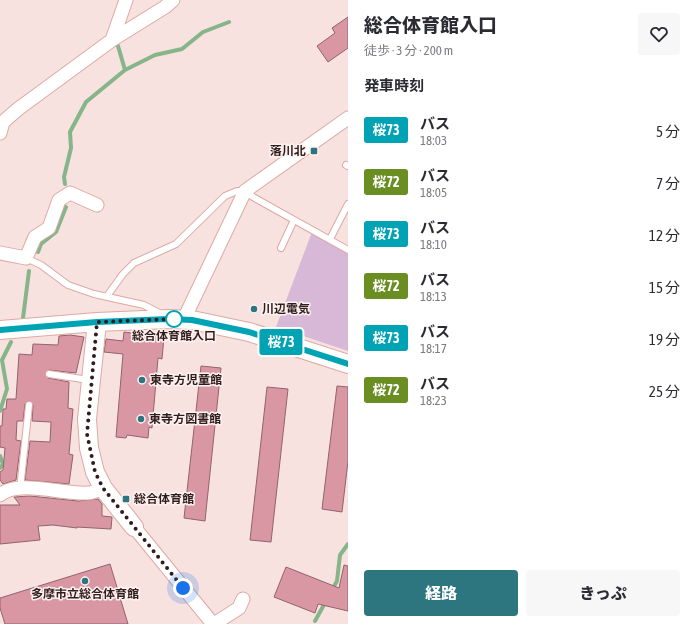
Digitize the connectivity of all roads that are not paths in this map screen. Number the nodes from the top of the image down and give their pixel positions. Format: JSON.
{"nodes":[{"id":1,"x":126,"y":0,"type":"edge"},
{"id":2,"x":173,"y":0,"type":"edge"},
{"id":3,"x":112,"y":40,"type":"junction"},
{"id":4,"x":348,"y":118,"type":"edge"},
{"id":5,"x":1,"y":125,"type":"edge"},
{"id":6,"x":245,"y":191,"type":"junction"},
{"id":7,"x":348,"y":204,"type":"edge"},
{"id":8,"x":98,"y":205,"type":"dead end"},
{"id":9,"x":294,"y":220,"type":"junction"},
{"id":10,"x":330,"y":239,"type":"junction"},
{"id":11,"x":281,"y":248,"type":"dead end"},
{"id":12,"x":348,"y":250,"type":"edge"},
{"id":13,"x":0,"y":253,"type":"edge"},
{"id":14,"x":26,"y":258,"type":"junction"},
{"id":15,"x":108,"y":296,"type":"junction"},
{"id":16,"x":176,"y":319,"type":"junction"},
{"id":17,"x":97,"y":322,"type":"junction"},
{"id":18,"x":0,"y":330,"type":"edge"},
{"id":19,"x":348,"y":364,"type":"edge"},
{"id":20,"x":49,"y":374,"type":"dead end"},
{"id":21,"x":92,"y":381,"type":"junction"},
{"id":22,"x":29,"y":405,"type":"dead end"},
{"id":23,"x":103,"y":488,"type":"junction"},
{"id":24,"x":20,"y":489,"type":"junction"},
{"id":25,"x":0,"y":495,"type":"edge"},
{"id":26,"x":134,"y":528,"type":"joint"},
{"id":27,"x":243,"y":599,"type":"dead end"},
{"id":28,"x":213,"y":624,"type":"edge"}],
"edges":[{"from":1,"to":3,"type":"street"},
{"from":2,"to":3,"type":"street"},
{"from":3,"to":5,"type":"street"},
{"from":4,"to":6,"type":"street"},
{"from":6,"to":9,"type":"lane"},
{"from":6,"to":15,"type":"lane"},
{"from":6,"to":16,"type":"street"},
{"from":7,"to":10,"type":"lane"},
{"from":8,"to":14,"type":"street"},
{"from":9,"to":10,"type":"lane"},
{"from":9,"to":11,"type":"lane"},
{"from":10,"to":12,"type":"lane"},
{"from":13,"to":14,"type":"street"},
{"from":14,"to":15,"type":"lane"},
{"from":15,"to":16,"type":"lane"},
{"from":16,"to":17,"type":"main road"},
{"from":16,"to":19,"type":"main road"},
{"from":17,"to":18,"type":"main road"},
{"from":17,"to":21,"type":"main road"},
{"from":20,"to":21,"type":"lane"},
{"from":21,"to":23,"type":"main road"},
{"from":22,"to":24,"type":"lane"},
{"from":23,"to":24,"type":"street"},
{"from":23,"to":26,"type":"main road"},
{"from":24,"to":25,"type":"street"},
{"from":26,"to":28,"type":"street"},
{"from":27,"to":28,"type":"street"}]}
